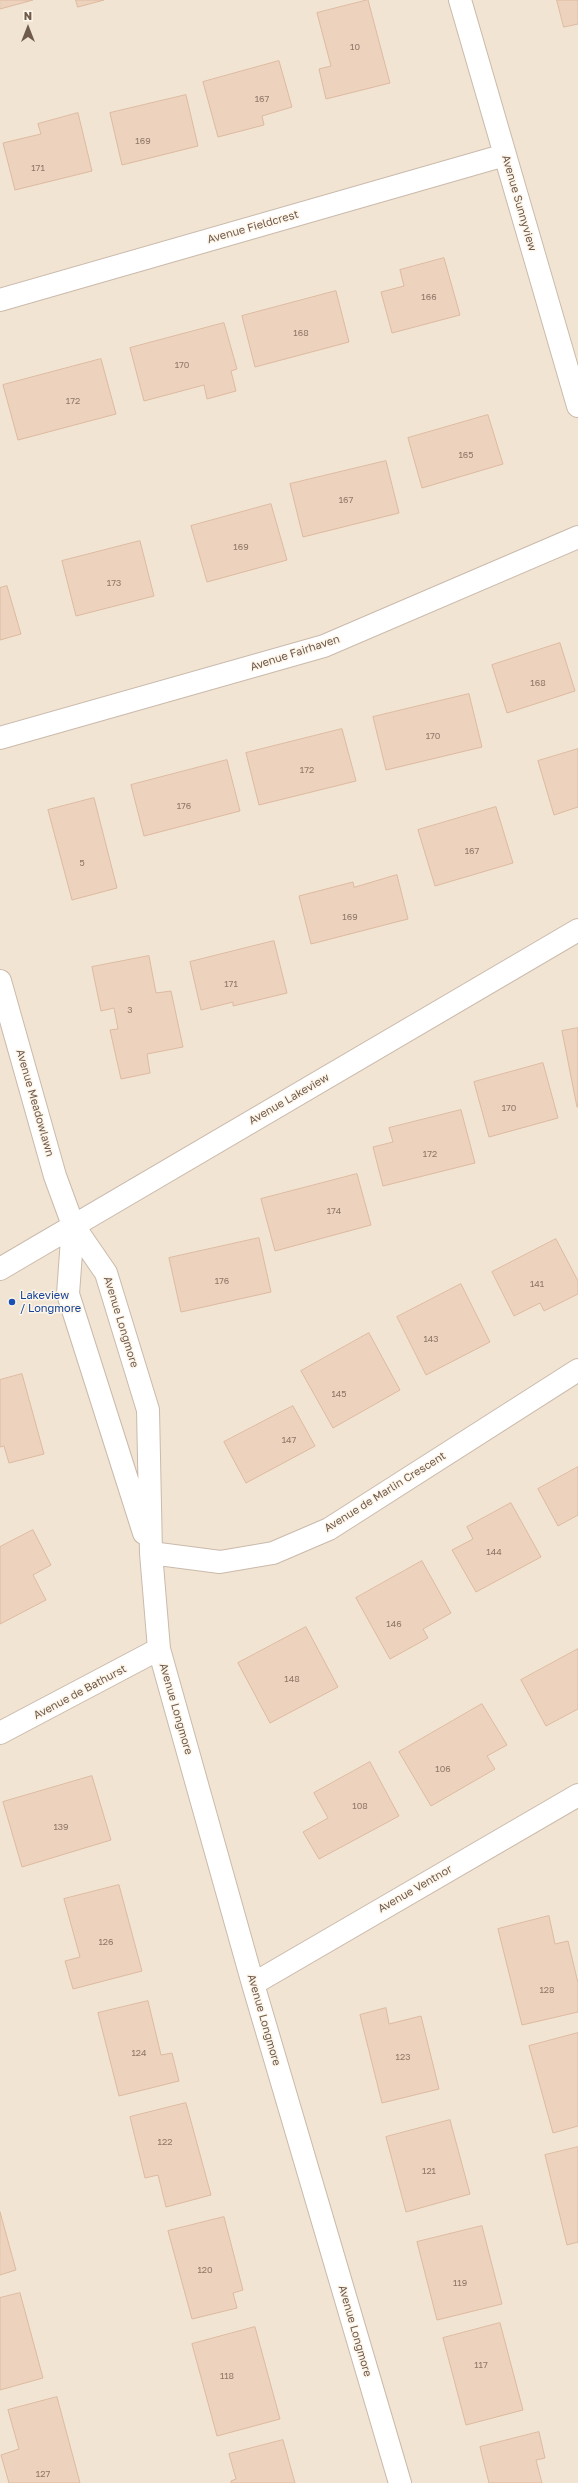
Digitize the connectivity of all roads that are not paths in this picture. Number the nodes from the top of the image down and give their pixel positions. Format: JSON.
{"nodes":[{"id":1,"x":460,"y":0,"type":"edge"},
{"id":2,"x":505,"y":155,"type":"junction"},
{"id":3,"x":0,"y":300,"type":"edge"},
{"id":4,"x":578,"y":406,"type":"edge"},
{"id":5,"x":578,"y":537,"type":"edge"},
{"id":6,"x":0,"y":738,"type":"edge"},
{"id":7,"x":578,"y":930,"type":"edge"},
{"id":8,"x":0,"y":981,"type":"edge"},
{"id":9,"x":73,"y":1225,"type":"junction"},
{"id":10,"x":0,"y":1269,"type":"edge"},
{"id":11,"x":578,"y":1370,"type":"edge"},
{"id":12,"x":151,"y":1553,"type":"junction"},
{"id":13,"x":159,"y":1649,"type":"junction"},
{"id":14,"x":0,"y":1733,"type":"edge"},
{"id":15,"x":578,"y":1795,"type":"edge"},
{"id":16,"x":253,"y":1984,"type":"junction"},
{"id":17,"x":400,"y":2483,"type":"edge"}],
"edges":[{"from":1,"to":2,"type":"street","name":"Avenue Sunnyview"},
{"from":2,"to":3,"type":"street","name":"Avenue Fieldcrest"},
{"from":2,"to":4,"type":"street","name":"Avenue Sunnyview"},
{"from":5,"to":6,"type":"street","name":"Avenue Fairhaven"},
{"from":7,"to":9,"type":"street","name":"Avenue Lakeview"},
{"from":8,"to":9,"type":"street","name":"Avenue Meadowlawn"},
{"from":9,"to":10,"type":"street","name":"Avenue Lakeview"},
{"from":9,"to":12,"type":"street","name":"Avenue Longmore"},
{"from":9,"to":12,"type":"street","name":"Avenue Longmore"},
{"from":11,"to":12,"type":"street","name":"Avenue de Marlin Crescent"},
{"from":12,"to":13,"type":"street","name":"Avenue Longmore"},
{"from":13,"to":14,"type":"street","name":"Avenue de Bathurst"},
{"from":13,"to":16,"type":"street","name":"Avenue Longmore"},
{"from":15,"to":16,"type":"street","name":"Avenue Ventnor"},
{"from":16,"to":17,"type":"street","name":"Avenue Longmore"}]}
